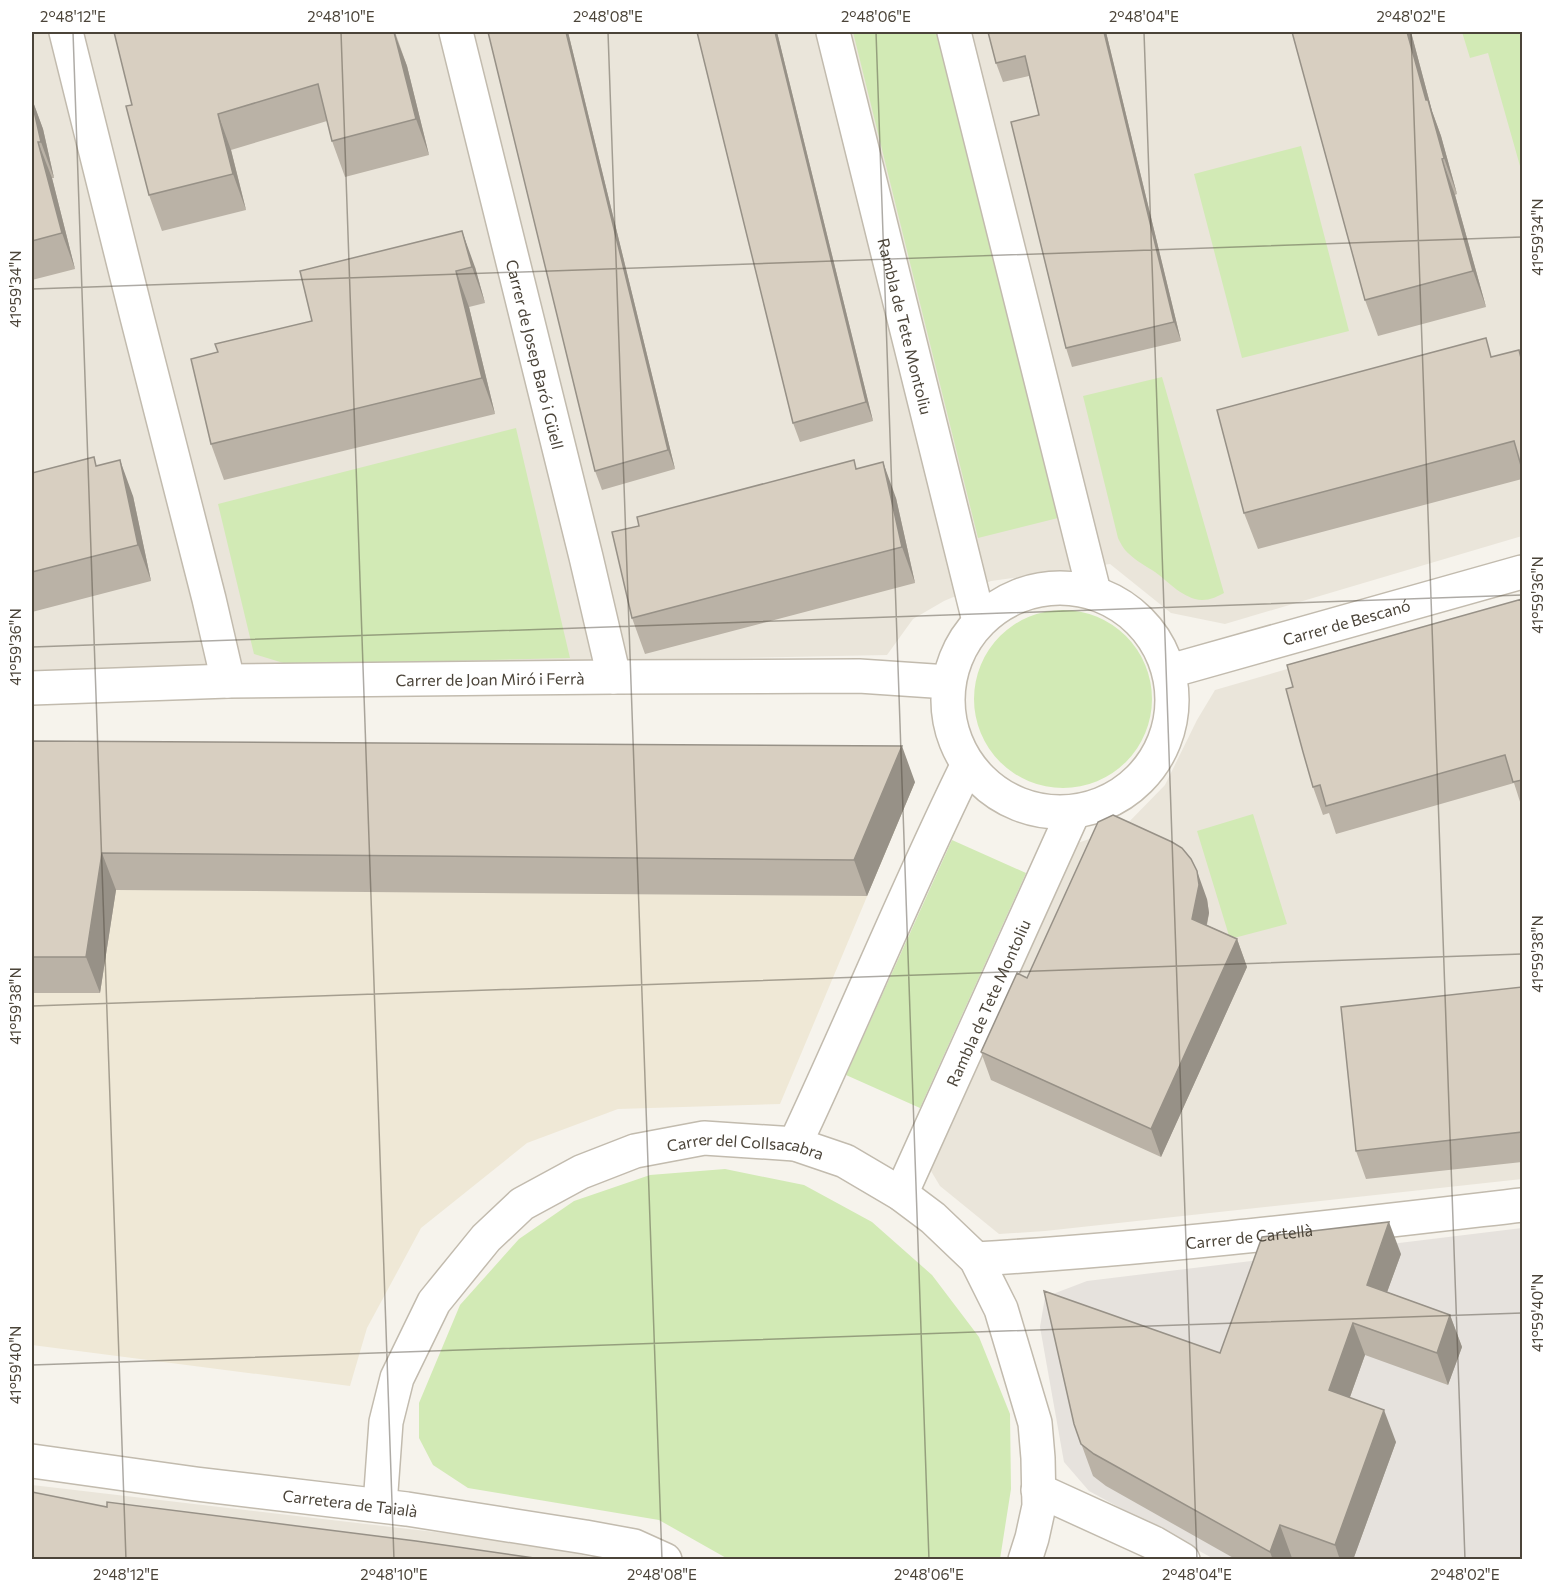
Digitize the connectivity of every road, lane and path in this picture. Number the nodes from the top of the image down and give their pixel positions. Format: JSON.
{"nodes":[{"id":1,"x":66,"y":32,"type":"edge"},
{"id":2,"x":456,"y":32,"type":"edge"},
{"id":3,"x":833,"y":32,"type":"edge"},
{"id":4,"x":954,"y":32,"type":"edge"},
{"id":5,"x":1522,"y":572,"type":"edge"},
{"id":6,"x":1094,"y":592,"type":"junction"},
{"id":7,"x":979,"y":621,"type":"junction"},
{"id":8,"x":1170,"y":671,"type":"junction"},
{"id":9,"x":614,"y":677,"type":"junction"},
{"id":10,"x":228,"y":681,"type":"junction"},
{"id":11,"x":948,"y":682,"type":"junction"},
{"id":12,"x":32,"y":688,"type":"edge"},
{"id":13,"x":968,"y":766,"type":"junction"},
{"id":14,"x":1073,"y":813,"type":"junction"},
{"id":15,"x":795,"y":1144,"type":"junction"},
{"id":16,"x":901,"y":1194,"type":"junction"},
{"id":17,"x":1522,"y":1205,"type":"edge"},
{"id":18,"x":976,"y":1259,"type":"junction"},
{"id":19,"x":32,"y":1461,"type":"edge"},
{"id":20,"x":1038,"y":1490,"type":"junction"},
{"id":21,"x":380,"y":1505,"type":"junction"},
{"id":22,"x":629,"y":1553,"type":"edge"},
{"id":23,"x":665,"y":1560,"type":"edge"},
{"id":24,"x":1025,"y":1560,"type":"edge"},
{"id":25,"x":1183,"y":1560,"type":"edge"}],
"edges":[{"from":1,"to":10,"type":"street"},
{"from":2,"to":9,"type":"street","name":"Carrer de Josep Baró i Güell"},
{"from":3,"to":7,"type":"street","name":"Rambla de Tete Montoliu"},
{"from":4,"to":6,"type":"street"},
{"from":5,"to":8,"type":"street","name":"Carrer de Bescanó"},
{"from":6,"to":7,"type":"street"},
{"from":6,"to":8,"type":"street"},
{"from":7,"to":11,"type":"street"},
{"from":8,"to":14,"type":"street"},
{"from":9,"to":10,"type":"street","name":"Carrer de Joan Miró i Ferrà"},
{"from":9,"to":11,"type":"street","name":"Carrer de Joan Miró i Ferrà"},
{"from":10,"to":12,"type":"street","name":"Carrer de Joan Miró i Ferrà"},
{"from":11,"to":13,"type":"street"},
{"from":13,"to":14,"type":"street"},
{"from":13,"to":15,"type":"street"},
{"from":14,"to":16,"type":"street","name":"Rambla de Tete Montoliu"},
{"from":15,"to":16,"type":"street","name":"Carrer del Collsacabra"},
{"from":15,"to":21,"type":"street","name":"Carrer del Collsacabra"},
{"from":16,"to":18,"type":"street","name":"Carrer del Collsacabra"},
{"from":17,"to":18,"type":"street","name":"Carrer de Cartellà"},
{"from":18,"to":20,"type":"street","name":"Carrer del Collsacabra"},
{"from":19,"to":21,"type":"street","name":"Carretera de Taialà"},
{"from":20,"to":24,"type":"street","name":"Carrer del Collsacabra"},
{"from":20,"to":25,"type":"street"},
{"from":21,"to":22,"type":"street","name":"Carretera de Taialà"},
{"from":22,"to":23,"type":"street","name":"Carretera de Taialà"}]}
